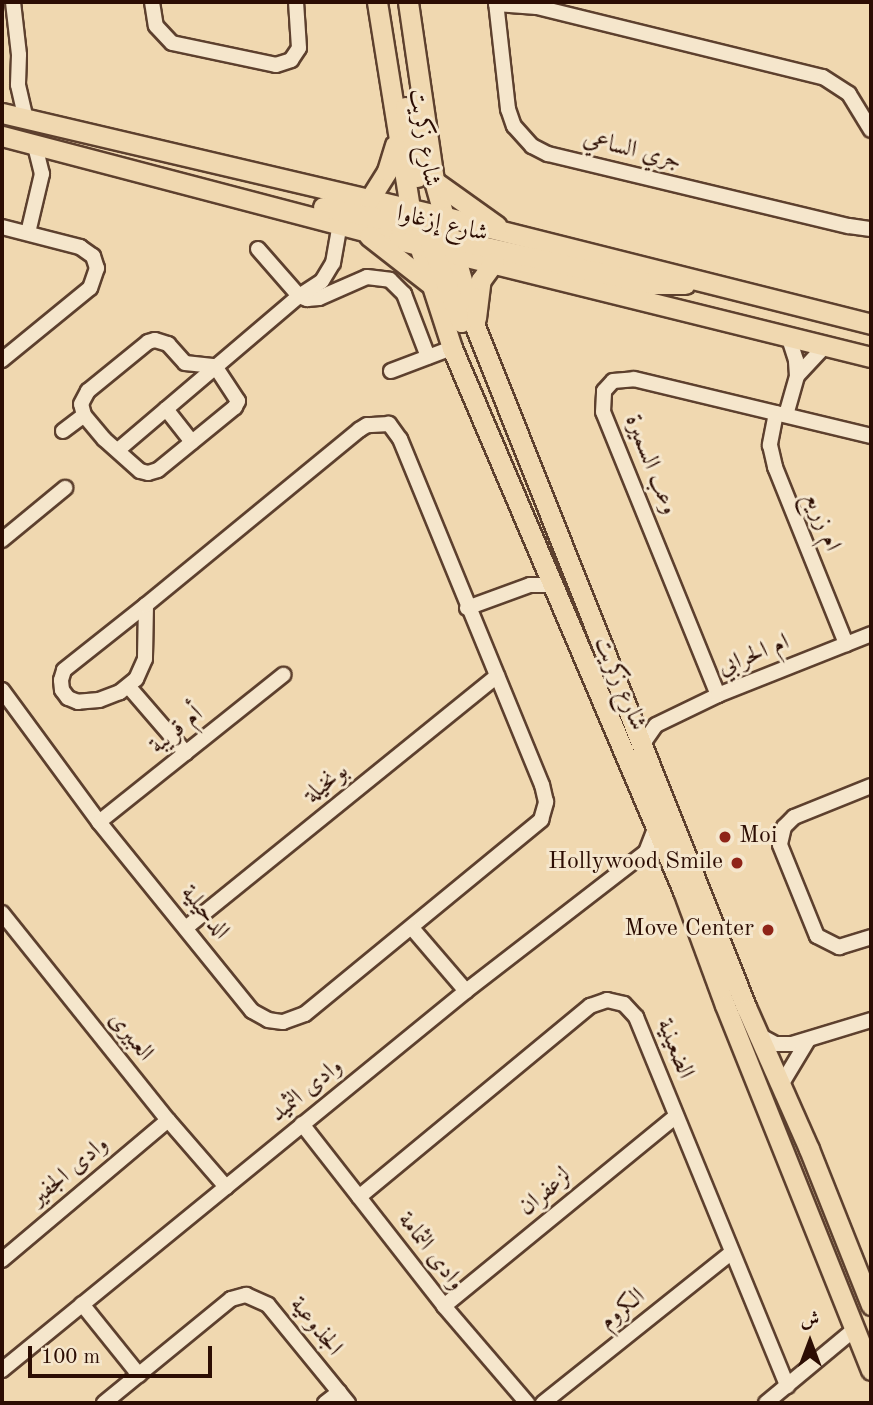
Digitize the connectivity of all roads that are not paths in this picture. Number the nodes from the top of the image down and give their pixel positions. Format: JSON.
{"nodes":[{"id":1,"x":152,"y":2,"type":"edge"},
{"id":2,"x":296,"y":2,"type":"edge"},
{"id":3,"x":408,"y":2,"type":"edge"},
{"id":4,"x":9,"y":3,"type":"edge"},
{"id":5,"x":496,"y":3,"type":"edge"},
{"id":6,"x":378,"y":7,"type":"edge"},
{"id":7,"x":18,"y":85,"type":"junction"},
{"id":8,"x":2,"y":108,"type":"edge"},
{"id":9,"x":2,"y":114,"type":"edge"},
{"id":10,"x":26,"y":120,"type":"junction"},
{"id":11,"x":871,"y":130,"type":"edge"},
{"id":12,"x":2,"y":135,"type":"edge"},
{"id":13,"x":397,"y":139,"type":"junction"},
{"id":14,"x":34,"y":144,"type":"junction"},
{"id":15,"x":63,"y":152,"type":"junction"},
{"id":16,"x":42,"y":174,"type":"junction"},
{"id":17,"x":434,"y":181,"type":"junction"},
{"id":18,"x":369,"y":200,"type":"junction"},
{"id":19,"x":270,"y":206,"type":"junction"},
{"id":20,"x":340,"y":225,"type":"junction"},
{"id":21,"x":2,"y":226,"type":"edge"},
{"id":22,"x":871,"y":229,"type":"edge"},
{"id":23,"x":363,"y":231,"type":"junction"},
{"id":24,"x":429,"y":231,"type":"junction"},
{"id":25,"x":506,"y":232,"type":"junction"},
{"id":26,"x":28,"y":233,"type":"junction"},
{"id":27,"x":258,"y":249,"type":"dead end"},
{"id":28,"x":494,"y":262,"type":"junction"},
{"id":29,"x":700,"y":281,"type":"junction"},
{"id":30,"x":429,"y":283,"type":"junction"},
{"id":31,"x":299,"y":296,"type":"junction"},
{"id":32,"x":871,"y":324,"type":"edge"},
{"id":33,"x":475,"y":326,"type":"junction"},
{"id":34,"x":788,"y":336,"type":"junction"},
{"id":35,"x":825,"y":346,"type":"junction"},
{"id":36,"x":452,"y":348,"type":"junction"},
{"id":37,"x":428,"y":357,"type":"junction"},
{"id":38,"x":871,"y":357,"type":"edge"},
{"id":39,"x":2,"y":360,"type":"edge"},
{"id":40,"x":215,"y":366,"type":"junction"},
{"id":41,"x":391,"y":371,"type":"dead end"},
{"id":42,"x":797,"y":376,"type":"junction"},
{"id":43,"x":166,"y":409,"type":"junction"},
{"id":44,"x":781,"y":414,"type":"junction"},
{"id":45,"x":84,"y":415,"type":"junction"},
{"id":46,"x":63,"y":431,"type":"dead end"},
{"id":47,"x":871,"y":436,"type":"edge"},
{"id":48,"x":192,"y":442,"type":"junction"},
{"id":49,"x":118,"y":450,"type":"junction"},
{"id":50,"x":535,"y":480,"type":"junction"},
{"id":51,"x":65,"y":488,"type":"dead end"},
{"id":52,"x":2,"y":540,"type":"edge"},
{"id":53,"x":550,"y":578,"type":"junction"},
{"id":54,"x":146,"y":605,"type":"junction"},
{"id":55,"x":467,"y":608,"type":"junction"},
{"id":56,"x":871,"y":634,"type":"edge"},
{"id":57,"x":846,"y":644,"type":"junction"},
{"id":58,"x":283,"y":675,"type":"dead end"},
{"id":59,"x":497,"y":676,"type":"junction"},
{"id":60,"x":129,"y":687,"type":"junction"},
{"id":61,"x":2,"y":690,"type":"edge"},
{"id":62,"x":718,"y":695,"type":"junction"},
{"id":63,"x":631,"y":719,"type":"junction"},
{"id":64,"x":656,"y":724,"type":"junction"},
{"id":65,"x":642,"y":745,"type":"junction"},
{"id":66,"x":186,"y":753,"type":"junction"},
{"id":67,"x":871,"y":786,"type":"edge"},
{"id":68,"x":99,"y":821,"type":"junction"},
{"id":69,"x":655,"y":829,"type":"junction"},
{"id":70,"x":646,"y":852,"type":"junction"},
{"id":71,"x":667,"y":854,"type":"junction"},
{"id":72,"x":2,"y":913,"type":"edge"},
{"id":73,"x":187,"y":927,"type":"junction"},
{"id":74,"x":412,"y":928,"type":"junction"},
{"id":75,"x":871,"y":937,"type":"edge"},
{"id":76,"x":466,"y":991,"type":"junction"},
{"id":77,"x":871,"y":1020,"type":"edge"},
{"id":78,"x":760,"y":1035,"type":"junction"},
{"id":79,"x":808,"y":1040,"type":"junction"},
{"id":80,"x":781,"y":1085,"type":"junction"},
{"id":81,"x":676,"y":1116,"type":"junction"},
{"id":82,"x":168,"y":1120,"type":"junction"},
{"id":83,"x":302,"y":1124,"type":"junction"},
{"id":84,"x":226,"y":1187,"type":"junction"},
{"id":85,"x":359,"y":1197,"type":"junction"},
{"id":86,"x":731,"y":1253,"type":"junction"},
{"id":87,"x":2,"y":1260,"type":"edge"},
{"id":88,"x":82,"y":1304,"type":"junction"},
{"id":89,"x":871,"y":1305,"type":"edge"},
{"id":90,"x":444,"y":1306,"type":"junction"},
{"id":91,"x":860,"y":1337,"type":"junction"},
{"id":92,"x":2,"y":1370,"type":"edge"},
{"id":93,"x":871,"y":1370,"type":"edge"},
{"id":94,"x":139,"y":1375,"type":"junction"},
{"id":95,"x":788,"y":1386,"type":"junction"},
{"id":96,"x":343,"y":1397,"type":"edge"},
{"id":97,"x":104,"y":1403,"type":"edge"},
{"id":98,"x":324,"y":1403,"type":"edge"},
{"id":99,"x":527,"y":1403,"type":"edge"},
{"id":100,"x":543,"y":1403,"type":"edge"},
{"id":101,"x":766,"y":1403,"type":"edge"}],
"edges":[{"from":1,"to":2,"type":"street"},
{"from":3,"to":17,"type":"main road","name":"شارع زكريت"},
{"from":4,"to":7,"type":"street"},
{"from":5,"to":11,"type":"street","name":"جري الساعي"},
{"from":5,"to":22,"type":"street","name":"جري الساعي"},
{"from":6,"to":13,"type":"main road","name":"شارع زكريت"},
{"from":6,"to":24,"type":"main road"},
{"from":7,"to":8,"type":"street"},
{"from":7,"to":10,"type":"street"},
{"from":9,"to":10,"type":"main road","name":"شارع إزغاوا"},
{"from":10,"to":18,"type":"main road","name":"شارع إزغاوا"},
{"from":12,"to":14,"type":"main road","name":"شارع إزغاوا"},
{"from":13,"to":18,"type":"main road"},
{"from":13,"to":24,"type":"main road","name":"شارع زكريت"},
{"from":14,"to":15,"type":"main road","name":"شارع إزغاوا"},
{"from":14,"to":16,"type":"street"},
{"from":15,"to":16,"type":"street"},
{"from":15,"to":19,"type":"main road","name":"شارع إزغاوا"},
{"from":16,"to":26,"type":"street"},
{"from":17,"to":24,"type":"main road","name":"شارع زكريت"},
{"from":17,"to":25,"type":"main road"},
{"from":18,"to":24,"type":"main road","name":"شارع إزغاوا"},
{"from":19,"to":20,"type":"main road","name":"شارع إزغاوا"},
{"from":19,"to":24,"type":"main road"},
{"from":20,"to":23,"type":"main road","name":"شارع إزغاوا"},
{"from":20,"to":31,"type":"street"},
{"from":21,"to":26,"type":"street"},
{"from":23,"to":24,"type":"main road","name":"شارع إزغاوا"},
{"from":23,"to":30,"type":"main road"},
{"from":24,"to":25,"type":"main road","name":"شارع إزغاوا"},
{"from":24,"to":28,"type":"main road","name":"شارع إزغاوا"},
{"from":24,"to":29,"type":"main road"},
{"from":24,"to":30,"type":"main road","name":"شارع زكريت"},
{"from":24,"to":33,"type":"main road","name":"شارع زكريت"},
{"from":24,"to":50,"type":"main road"},
{"from":25,"to":29,"type":"main road","name":"شارع إزغاوا"},
{"from":26,"to":39,"type":"street"},
{"from":27,"to":31,"type":"street"},
{"from":28,"to":33,"type":"main road"},
{"from":28,"to":34,"type":"main road","name":"شارع إزغاوا"},
{"from":29,"to":32,"type":"main road","name":"شارع إزغاوا"},
{"from":30,"to":36,"type":"main road","name":"شارع زكريت"},
{"from":31,"to":37,"type":"street"},
{"from":31,"to":40,"type":"street"},
{"from":33,"to":50,"type":"main road","name":"شارع زكريت"},
{"from":34,"to":35,"type":"main road","name":"شارع إزغاوا"},
{"from":34,"to":42,"type":"street"},
{"from":35,"to":38,"type":"main road","name":"شارع إزغاوا"},
{"from":35,"to":42,"type":"street"},
{"from":36,"to":37,"type":"street"},
{"from":36,"to":53,"type":"main road","name":"شارع زكريت"},
{"from":37,"to":41,"type":"street"},
{"from":40,"to":43,"type":"street"},
{"from":40,"to":45,"type":"street"},
{"from":40,"to":48,"type":"street"},
{"from":42,"to":44,"type":"street"},
{"from":43,"to":48,"type":"street"},
{"from":43,"to":49,"type":"street"},
{"from":44,"to":47,"type":"street","name":"وعب السميرة"},
{"from":44,"to":57,"type":"street","name":"ام زريع"},
{"from":44,"to":62,"type":"street","name":"وعب السميرة"},
{"from":45,"to":46,"type":"street"},
{"from":45,"to":49,"type":"street"},
{"from":48,"to":49,"type":"street"},
{"from":50,"to":63,"type":"main road","name":"شارع زكريت"},
{"from":51,"to":52,"type":"street"},
{"from":53,"to":55,"type":"street"},
{"from":53,"to":69,"type":"main road","name":"شارع زكريت"},
{"from":54,"to":55,"type":"street","name":"الدحيلية"},
{"from":54,"to":60,"type":"street"},
{"from":54,"to":60,"type":"street","name":"الدحيلية"},
{"from":55,"to":59,"type":"street","name":"الدحيلية"},
{"from":56,"to":57,"type":"street","name":"ام الحرابي"},
{"from":57,"to":62,"type":"street","name":"ام الحرابي"},
{"from":58,"to":66,"type":"street","name":"أم قريبة"},
{"from":59,"to":73,"type":"street","name":"بونخيلة"},
{"from":59,"to":74,"type":"street","name":"الدحيلية"},
{"from":60,"to":66,"type":"street"},
{"from":61,"to":68,"type":"street","name":"الدحيلية"},
{"from":62,"to":64,"type":"street","name":"ام الحرابي"},
{"from":63,"to":64,"type":"street"},
{"from":63,"to":65,"type":"main road","name":"شارع زكريت"},
{"from":64,"to":65,"type":"street"},
{"from":65,"to":78,"type":"main road","name":"شارع زكريت"},
{"from":66,"to":68,"type":"street","name":"أم قريبة"},
{"from":67,"to":75,"type":"street"},
{"from":68,"to":73,"type":"street","name":"الدحيلية"},
{"from":69,"to":70,"type":"street"},
{"from":69,"to":71,"type":"main road","name":"شارع زكريت"},
{"from":70,"to":71,"type":"street"},
{"from":70,"to":76,"type":"street","name":"وادى الثميد"},
{"from":71,"to":91,"type":"main road","name":"شارع زكريت"},
{"from":72,"to":82,"type":"street","name":"العبيرى"},
{"from":73,"to":74,"type":"street","name":"الدحيلية"},
{"from":74,"to":76,"type":"street"},
{"from":76,"to":83,"type":"street","name":"وادى الثميد"},
{"from":77,"to":79,"type":"street"},
{"from":78,"to":79,"type":"street"},
{"from":78,"to":80,"type":"main road","name":"شارع زكريت"},
{"from":79,"to":80,"type":"street"},
{"from":80,"to":89,"type":"main road","name":"شارع زكريت"},
{"from":81,"to":85,"type":"street","name":"الضعينية"},
{"from":81,"to":86,"type":"street","name":"الضعينية"},
{"from":81,"to":90,"type":"street","name":"لزعفران"},
{"from":82,"to":84,"type":"street","name":"العبيرى"},
{"from":82,"to":87,"type":"street","name":"وادى الجفير"},
{"from":83,"to":84,"type":"street","name":"وادى الثميد"},
{"from":83,"to":85,"type":"street","name":"وادى الثمامة"},
{"from":84,"to":88,"type":"street","name":"وادى الثميد"},
{"from":85,"to":90,"type":"street","name":"وادى الثمامة"},
{"from":86,"to":95,"type":"street","name":"الضعينية"},
{"from":86,"to":100,"type":"street","name":"الكروم"},
{"from":88,"to":92,"type":"street","name":"وادى الثميد"},
{"from":88,"to":94,"type":"street"},
{"from":90,"to":99,"type":"street","name":"وادى الثمامة"},
{"from":91,"to":93,"type":"main road","name":"شارع زكريت"},
{"from":91,"to":95,"type":"street"},
{"from":94,"to":96,"type":"street","name":"الجذوعية"},
{"from":94,"to":97,"type":"street","name":"الجذوعية"},
{"from":95,"to":101,"type":"street"},
{"from":96,"to":98,"type":"street"}]}
